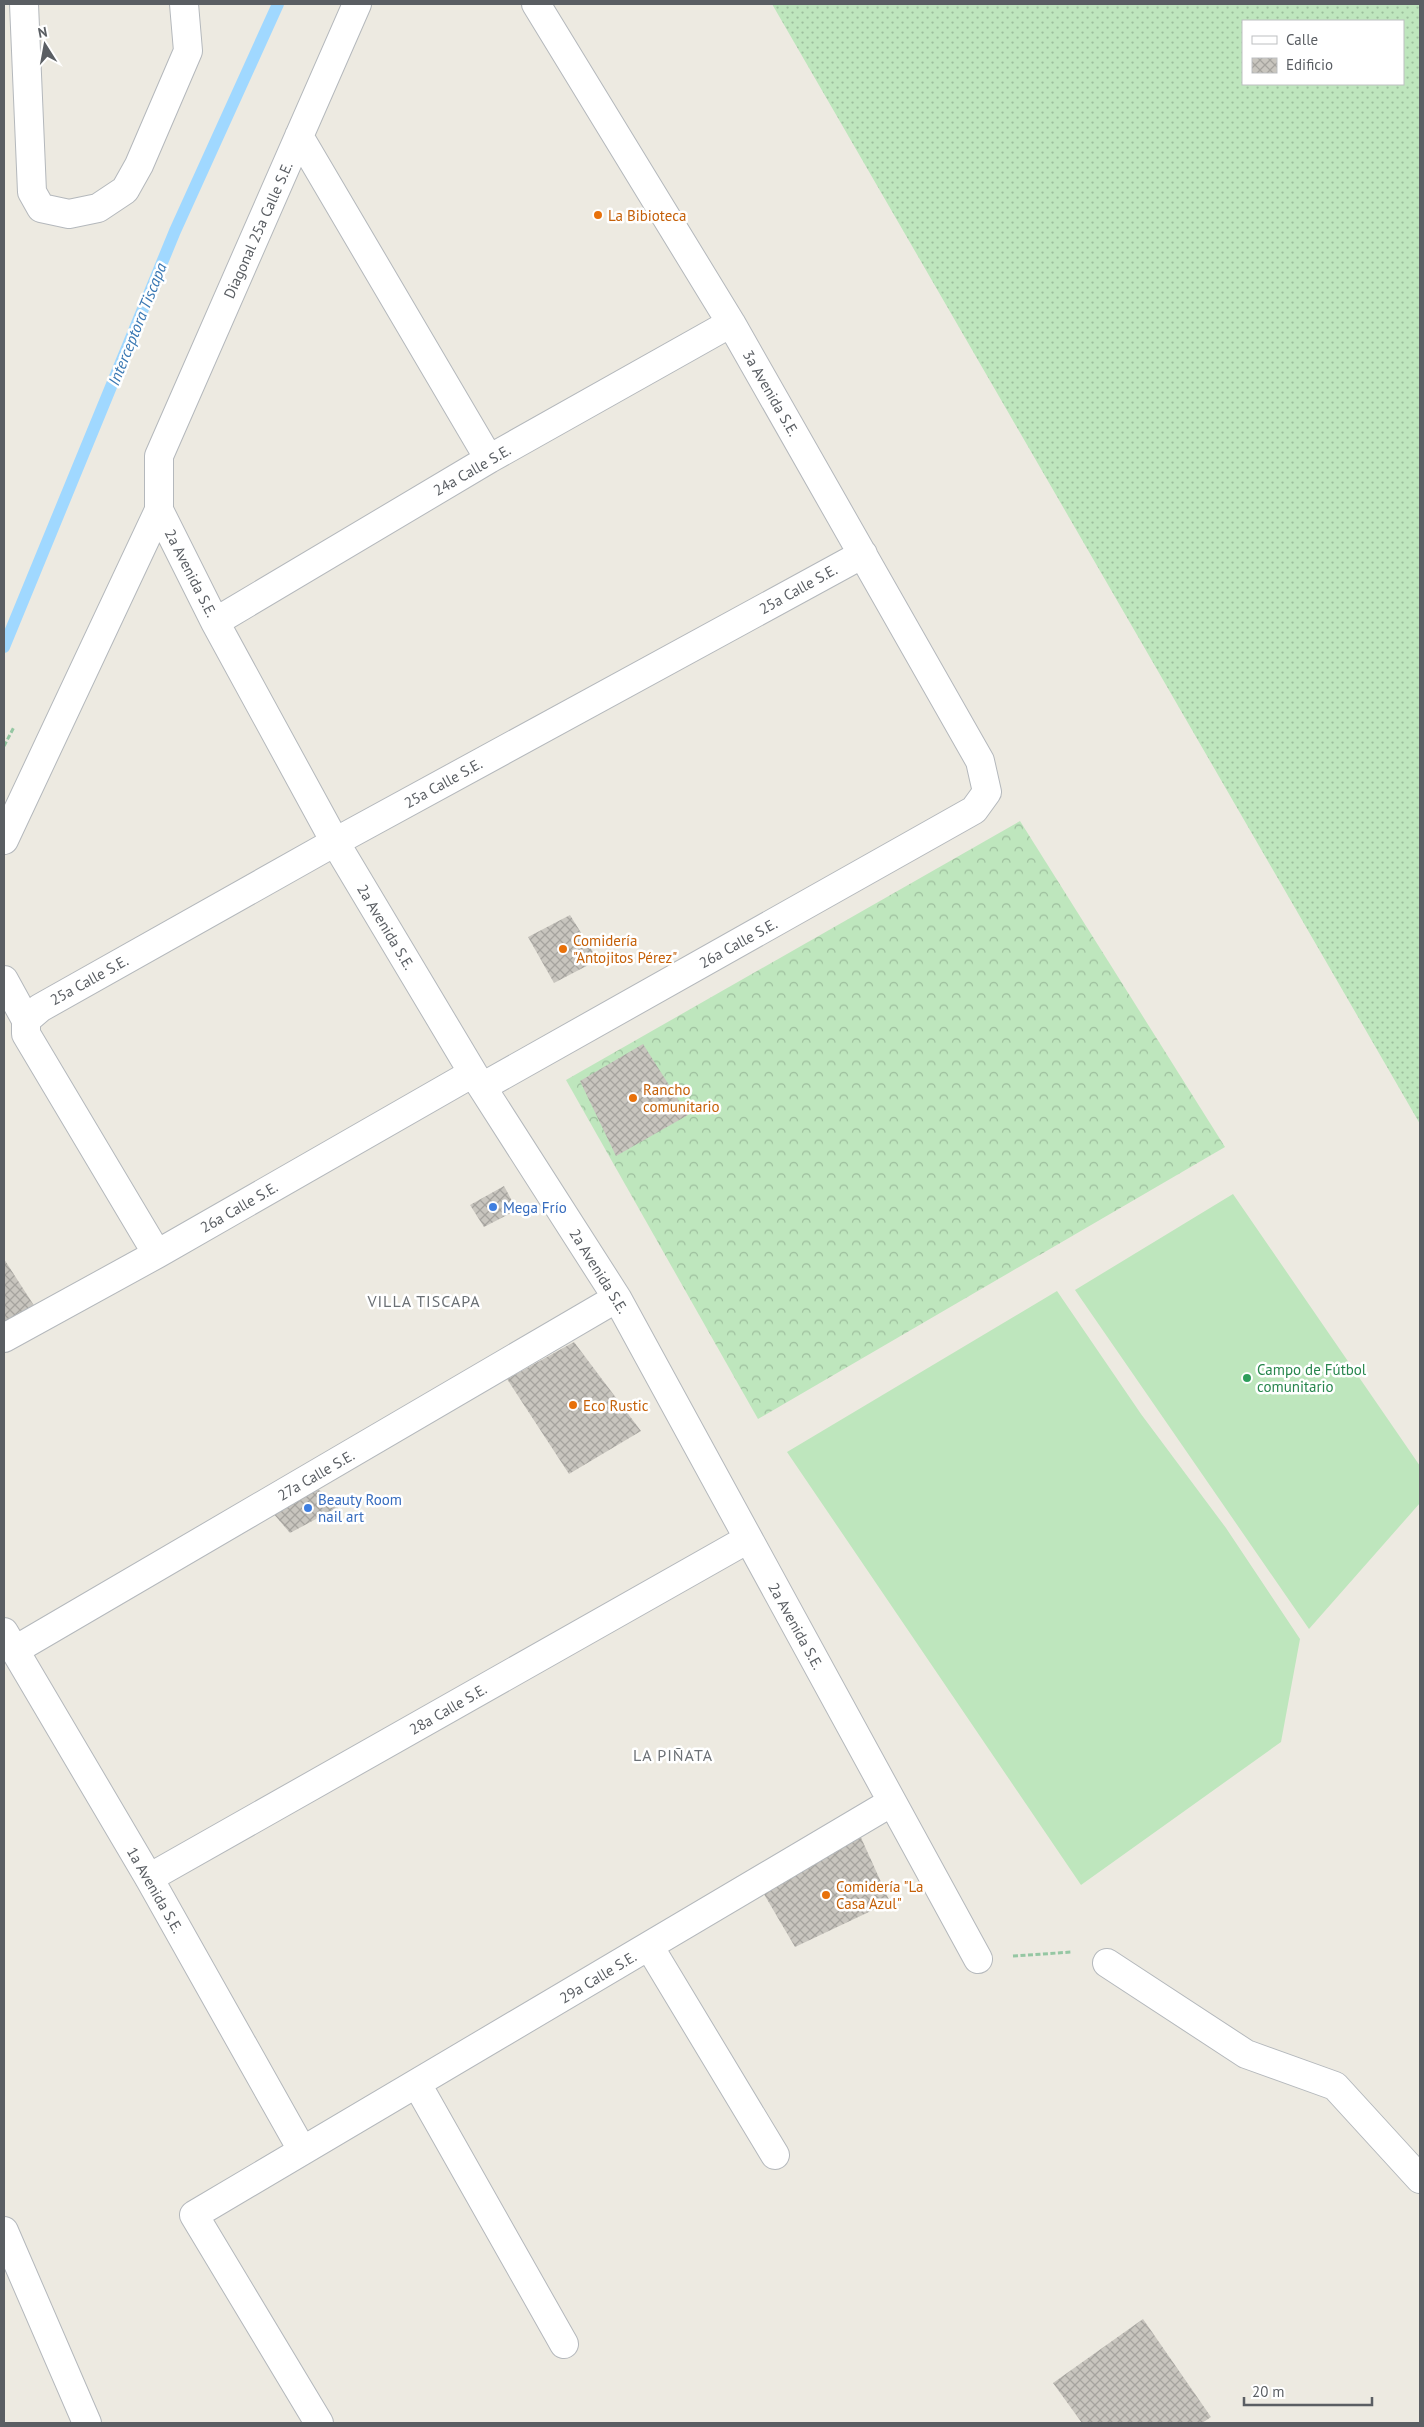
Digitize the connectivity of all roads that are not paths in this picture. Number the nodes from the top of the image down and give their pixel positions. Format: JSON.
{"nodes":[{"id":1,"x":24,"y":4,"type":"edge"},
{"id":2,"x":184,"y":4,"type":"edge"},
{"id":3,"x":357,"y":4,"type":"edge"},
{"id":4,"x":536,"y":4,"type":"edge"},
{"id":5,"x":299,"y":136,"type":"junction"},
{"id":6,"x":731,"y":324,"type":"junction"},
{"id":7,"x":158,"y":456,"type":"joint"},
{"id":8,"x":488,"y":459,"type":"junction"},
{"id":9,"x":159,"y":510,"type":"junction"},
{"id":10,"x":863,"y":554,"type":"junction"},
{"id":11,"x":216,"y":622,"type":"junction"},
{"id":12,"x":987,"y":792,"type":"joint"},
{"id":13,"x":4,"y":840,"type":"edge"},
{"id":14,"x":334,"y":842,"type":"junction"},
{"id":15,"x":4,"y":980,"type":"edge"},
{"id":16,"x":26,"y":1020,"type":"junction"},
{"id":17,"x":478,"y":1080,"type":"junction"},
{"id":18,"x":157,"y":1254,"type":"junction"},
{"id":19,"x":617,"y":1298,"type":"junction"},
{"id":20,"x":4,"y":1338,"type":"edge"},
{"id":21,"x":748,"y":1539,"type":"junction"},
{"id":22,"x":9,"y":1641,"type":"edge"},
{"id":23,"x":892,"y":1802,"type":"junction"},
{"id":24,"x":149,"y":1878,"type":"junction"},
{"id":25,"x":649,"y":1946,"type":"junction"},
{"id":26,"x":978,"y":1959,"type":"road end"},
{"id":27,"x":1107,"y":1963,"type":"road end"},
{"id":28,"x":417,"y":2084,"type":"junction"},
{"id":29,"x":302,"y":2150,"type":"junction"},
{"id":30,"x":775,"y":2155,"type":"dead end"},
{"id":31,"x":1420,"y":2179,"type":"edge"},
{"id":32,"x":4,"y":2230,"type":"edge"},
{"id":33,"x":564,"y":2344,"type":"dead end"},
{"id":34,"x":87,"y":2423,"type":"edge"},
{"id":35,"x":319,"y":2423,"type":"edge"}],
"edges":[{"from":1,"to":2,"type":"street"},
{"from":3,"to":5,"type":"street","name":"Diagonal 25a Calle S.E."},
{"from":4,"to":6,"type":"street","name":"3a Avenida S.E."},
{"from":5,"to":7,"type":"street","name":"Diagonal 25a Calle S.E."},
{"from":5,"to":8,"type":"street"},
{"from":6,"to":8,"type":"street","name":"24a Calle S.E."},
{"from":6,"to":10,"type":"street","name":"3a Avenida S.E."},
{"from":7,"to":9,"type":"street","name":"2a Avenida S.E."},
{"from":8,"to":11,"type":"street","name":"24a Calle S.E."},
{"from":9,"to":11,"type":"street","name":"2a Avenida S.E."},
{"from":9,"to":13,"type":"street"},
{"from":10,"to":12,"type":"street","name":"3a Avenida S.E."},
{"from":10,"to":14,"type":"street","name":"25a Calle S.E."},
{"from":11,"to":14,"type":"street","name":"2a Avenida S.E."},
{"from":12,"to":17,"type":"street","name":"26a Calle S.E."},
{"from":14,"to":16,"type":"street","name":"25a Calle S.E."},
{"from":14,"to":17,"type":"street","name":"2a Avenida S.E."},
{"from":15,"to":16,"type":"street"},
{"from":16,"to":18,"type":"street"},
{"from":17,"to":18,"type":"street","name":"26a Calle S.E."},
{"from":17,"to":19,"type":"street","name":"2a Avenida S.E."},
{"from":18,"to":20,"type":"street","name":"26a Calle S.E."},
{"from":19,"to":21,"type":"street","name":"2a Avenida S.E."},
{"from":19,"to":22,"type":"street","name":"27a Calle S.E."},
{"from":21,"to":23,"type":"street","name":"2a Avenida S.E."},
{"from":21,"to":24,"type":"street","name":"28a Calle S.E."},
{"from":22,"to":24,"type":"street","name":"1a Avenida S.E."},
{"from":23,"to":25,"type":"street","name":"29a Calle S.E."},
{"from":23,"to":26,"type":"street","name":"2a Avenida S.E."},
{"from":24,"to":29,"type":"street","name":"1a Avenida S.E."},
{"from":25,"to":28,"type":"street","name":"29a Calle S.E."},
{"from":25,"to":30,"type":"street"},
{"from":27,"to":31,"type":"street"},
{"from":28,"to":29,"type":"street","name":"29a Calle S.E."},
{"from":28,"to":33,"type":"street"},
{"from":29,"to":35,"type":"street","name":"29a Calle S.E."},
{"from":32,"to":34,"type":"street"}]}
